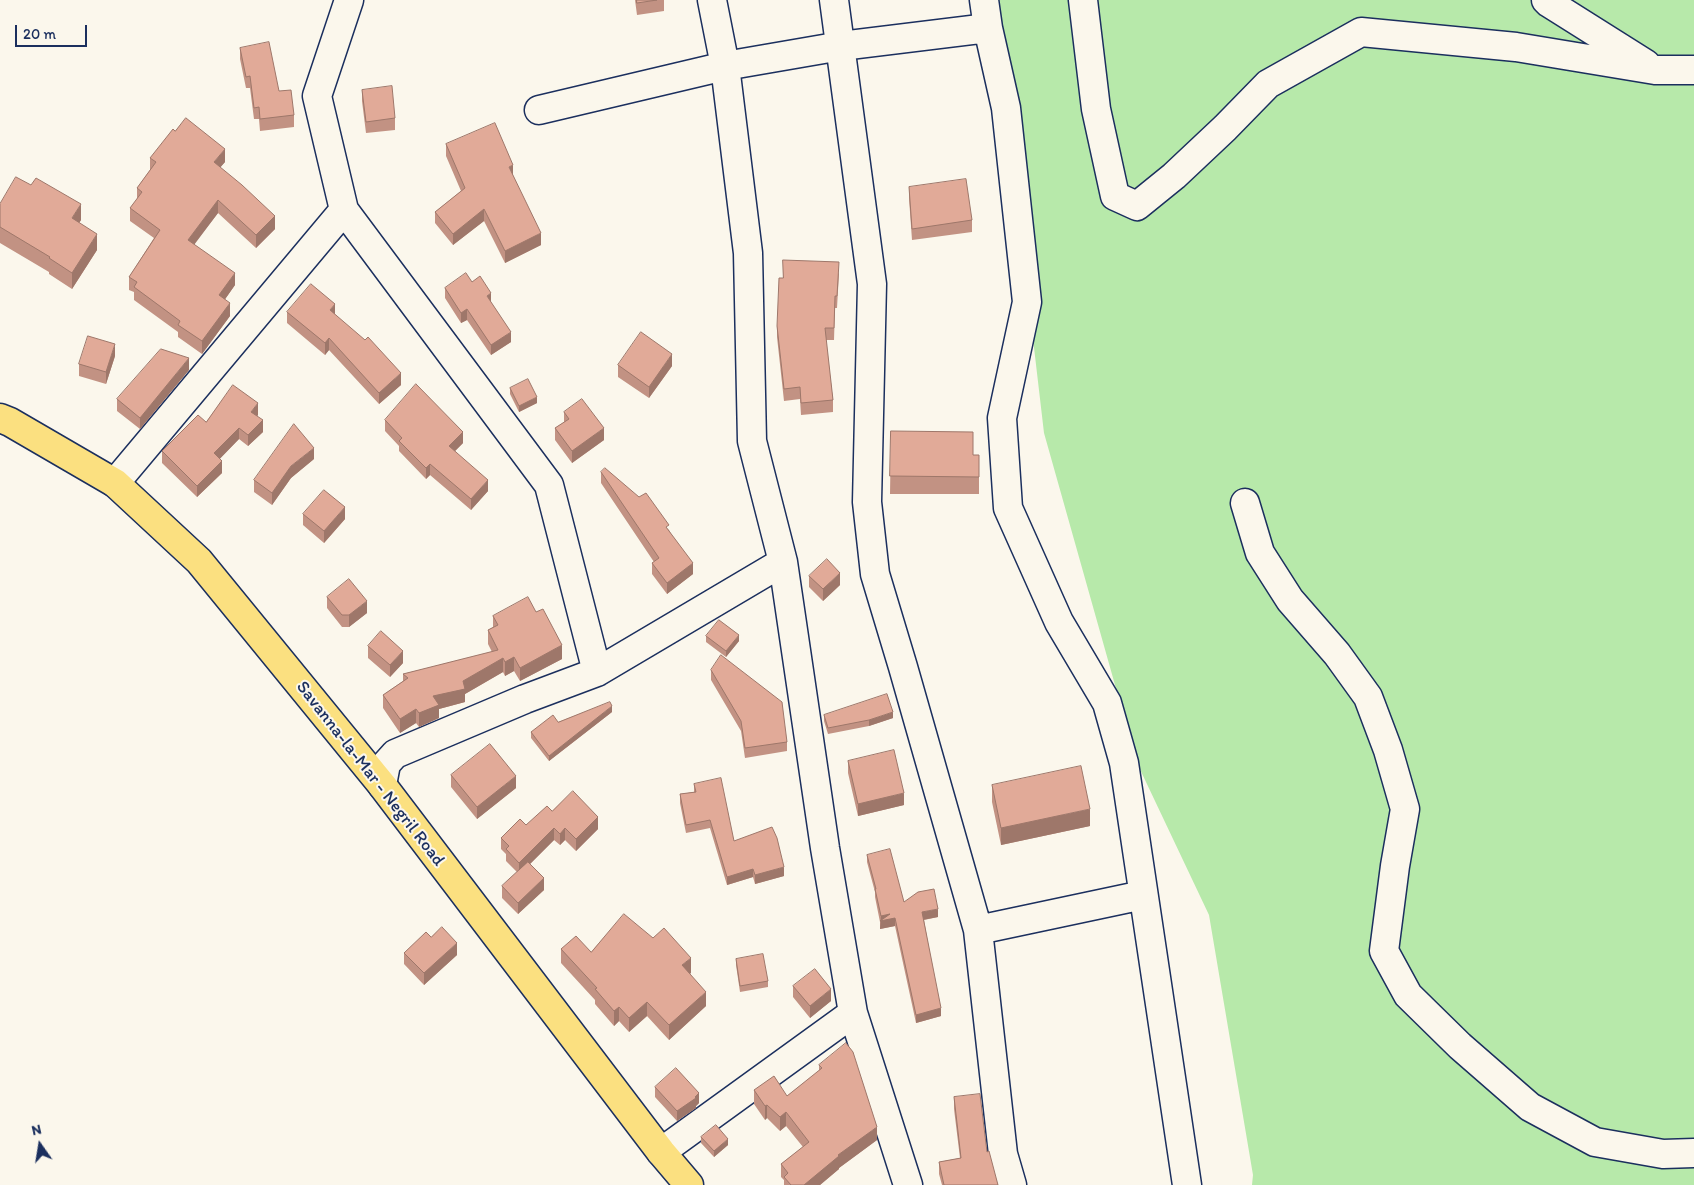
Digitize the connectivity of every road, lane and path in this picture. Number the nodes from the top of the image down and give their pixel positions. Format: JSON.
{"nodes":[{"id":1,"x":349,"y":0,"type":"edge"},
{"id":2,"x":712,"y":0,"type":"edge"},
{"id":3,"x":834,"y":0,"type":"edge"},
{"id":4,"x":984,"y":0,"type":"edge"},
{"id":5,"x":1083,"y":0,"type":"edge"},
{"id":6,"x":1546,"y":0,"type":"edge"},
{"id":7,"x":988,"y":28,"type":"junction"},
{"id":8,"x":840,"y":46,"type":"junction"},
{"id":9,"x":725,"y":66,"type":"junction"},
{"id":10,"x":1655,"y":70,"type":"junction"},
{"id":11,"x":1694,"y":70,"type":"edge"},
{"id":12,"x":539,"y":110,"type":"dead end"},
{"id":13,"x":344,"y":210,"type":"junction"},
{"id":14,"x":0,"y":418,"type":"edge"},
{"id":15,"x":115,"y":483,"type":"junction"},
{"id":16,"x":1245,"y":503,"type":"dead end"},
{"id":17,"x":783,"y":562,"type":"junction"},
{"id":18,"x":597,"y":672,"type":"junction"},
{"id":19,"x":382,"y":785,"type":"junction"},
{"id":20,"x":1143,"y":895,"type":"junction"},
{"id":21,"x":978,"y":930,"type":"junction"},
{"id":22,"x":853,"y":1013,"type":"junction"},
{"id":23,"x":661,"y":1152,"type":"junction"},
{"id":24,"x":1694,"y":1153,"type":"edge"},
{"id":25,"x":689,"y":1185,"type":"edge"},
{"id":26,"x":908,"y":1185,"type":"edge"},
{"id":27,"x":1012,"y":1185,"type":"edge"},
{"id":28,"x":1187,"y":1185,"type":"edge"}],
"edges":[{"from":1,"to":13,"type":"street"},
{"from":2,"to":9,"type":"street"},
{"from":3,"to":8,"type":"street"},
{"from":4,"to":7,"type":"street"},
{"from":5,"to":10,"type":"street"},
{"from":6,"to":10,"type":"street"},
{"from":7,"to":8,"type":"street"},
{"from":7,"to":20,"type":"street"},
{"from":8,"to":9,"type":"street"},
{"from":8,"to":21,"type":"street"},
{"from":9,"to":12,"type":"street"},
{"from":9,"to":17,"type":"street"},
{"from":10,"to":11,"type":"street"},
{"from":13,"to":15,"type":"street"},
{"from":13,"to":18,"type":"street"},
{"from":14,"to":15,"type":"main road","name":"Savanna-la-Mar - Negril Road"},
{"from":15,"to":19,"type":"main road","name":"Savanna-la-Mar - Negril Road"},
{"from":16,"to":24,"type":"street"},
{"from":17,"to":18,"type":"street"},
{"from":17,"to":22,"type":"street"},
{"from":18,"to":19,"type":"street"},
{"from":19,"to":23,"type":"main road","name":"Savanna-la-Mar - Negril Road"},
{"from":20,"to":21,"type":"street"},
{"from":20,"to":28,"type":"street"},
{"from":21,"to":27,"type":"street"},
{"from":22,"to":23,"type":"street"},
{"from":22,"to":26,"type":"street"},
{"from":23,"to":25,"type":"main road","name":"Savanna-la-Mar - Negril Road"}]}
